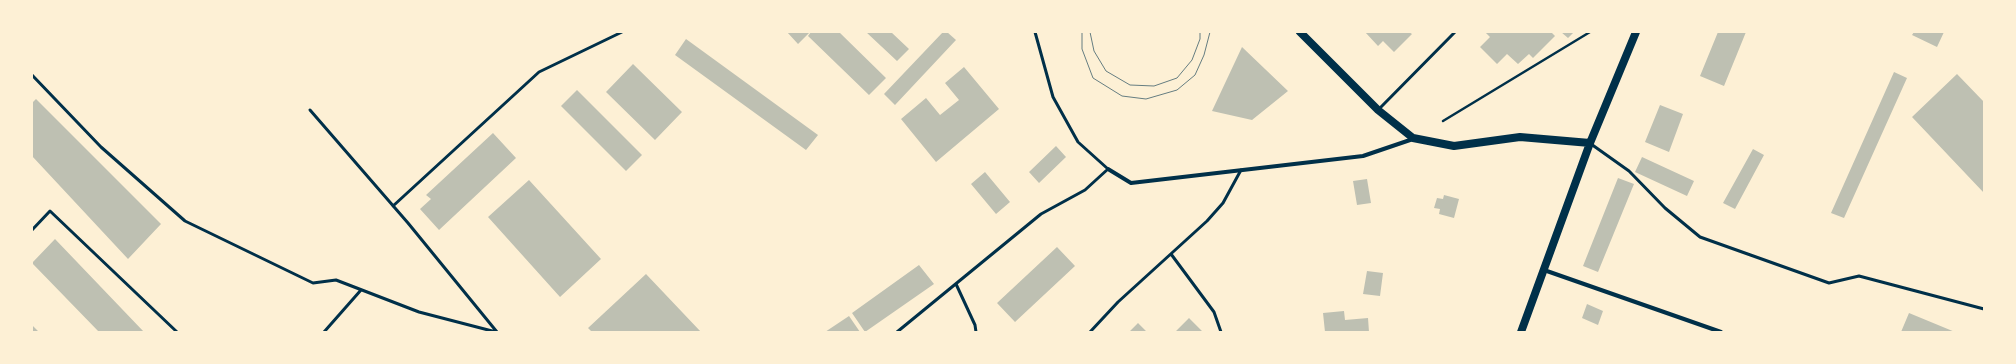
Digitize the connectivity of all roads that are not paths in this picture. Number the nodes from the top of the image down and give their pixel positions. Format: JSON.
{"nodes":[{"id":1,"x":622,"y":32,"type":"edge"},
{"id":2,"x":1035,"y":32,"type":"edge"},
{"id":3,"x":1300,"y":32,"type":"edge"},
{"id":4,"x":1456,"y":32,"type":"edge"},
{"id":5,"x":1636,"y":32,"type":"edge"},
{"id":6,"x":32,"y":76,"type":"edge"},
{"id":7,"x":310,"y":110,"type":"dead end"},
{"id":8,"x":1378,"y":110,"type":"junction"},
{"id":9,"x":1413,"y":138,"type":"junction"},
{"id":10,"x":1590,"y":143,"type":"junction"},
{"id":11,"x":1108,"y":169,"type":"junction"},
{"id":12,"x":1241,"y":170,"type":"junction"},
{"id":13,"x":394,"y":206,"type":"junction"},
{"id":14,"x":32,"y":230,"type":"edge"},
{"id":15,"x":1171,"y":254,"type":"junction"},
{"id":16,"x":1544,"y":270,"type":"junction"},
{"id":17,"x":956,"y":284,"type":"junction"},
{"id":18,"x":361,"y":290,"type":"junction"},
{"id":19,"x":1984,"y":309,"type":"edge"},
{"id":20,"x":176,"y":332,"type":"edge"},
{"id":21,"x":324,"y":332,"type":"edge"},
{"id":22,"x":497,"y":332,"type":"edge"},
{"id":23,"x":897,"y":332,"type":"edge"},
{"id":24,"x":976,"y":332,"type":"edge"},
{"id":25,"x":1090,"y":332,"type":"edge"},
{"id":26,"x":1221,"y":332,"type":"edge"},
{"id":27,"x":1521,"y":332,"type":"edge"},
{"id":28,"x":1721,"y":332,"type":"edge"}],
"edges":[{"from":1,"to":13,"type":"lane"},
{"from":2,"to":11,"type":"lane"},
{"from":3,"to":8,"type":"main road"},
{"from":4,"to":8,"type":"lane"},
{"from":5,"to":10,"type":"main road"},
{"from":6,"to":18,"type":"lane"},
{"from":7,"to":13,"type":"lane"},
{"from":8,"to":9,"type":"main road"},
{"from":9,"to":10,"type":"main road"},
{"from":9,"to":12,"type":"street"},
{"from":10,"to":16,"type":"main road"},
{"from":10,"to":19,"type":"lane"},
{"from":11,"to":12,"type":"street"},
{"from":11,"to":17,"type":"lane"},
{"from":12,"to":15,"type":"lane"},
{"from":13,"to":22,"type":"lane"},
{"from":14,"to":20,"type":"lane"},
{"from":15,"to":25,"type":"lane"},
{"from":15,"to":26,"type":"lane"},
{"from":16,"to":27,"type":"main road"},
{"from":16,"to":28,"type":"street"},
{"from":17,"to":23,"type":"lane"},
{"from":17,"to":24,"type":"lane"},
{"from":18,"to":21,"type":"lane"},
{"from":18,"to":22,"type":"lane"}]}
